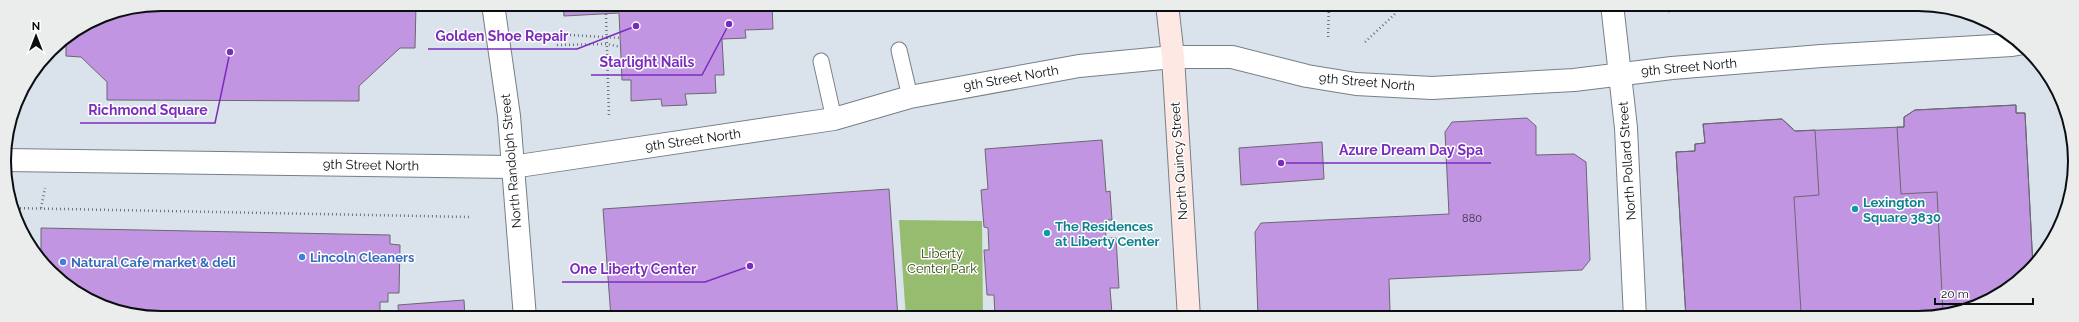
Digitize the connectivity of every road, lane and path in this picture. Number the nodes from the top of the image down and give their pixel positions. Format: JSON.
{"nodes":[{"id":1,"x":494,"y":11,"type":"edge"},
{"id":2,"x":1168,"y":11,"type":"edge"},
{"id":3,"x":1329,"y":11,"type":"edge"},
{"id":4,"x":1396,"y":11,"type":"edge"},
{"id":5,"x":1613,"y":11,"type":"edge"},
{"id":6,"x":606,"y":14,"type":"dead end"},
{"id":7,"x":554,"y":34,"type":"dead end"},
{"id":8,"x":607,"y":37,"type":"junction"},
{"id":9,"x":1328,"y":37,"type":"dead end"},
{"id":10,"x":621,"y":38,"type":"dead end"},
{"id":11,"x":1364,"y":42,"type":"dead end"},
{"id":12,"x":607,"y":44,"type":"junction"},
{"id":13,"x":557,"y":45,"type":"dead end"},
{"id":14,"x":2014,"y":45,"type":"edge"},
{"id":15,"x":621,"y":47,"type":"dead end"},
{"id":16,"x":899,"y":50,"type":"dead end"},
{"id":17,"x":1172,"y":57,"type":"junction"},
{"id":18,"x":821,"y":61,"type":"dead end"},
{"id":19,"x":1620,"y":74,"type":"junction"},
{"id":20,"x":910,"y":97,"type":"junction"},
{"id":21,"x":609,"y":118,"type":"dead end"},
{"id":22,"x":834,"y":119,"type":"junction"},
{"id":23,"x":11,"y":160,"type":"edge"},
{"id":24,"x":512,"y":167,"type":"junction"},
{"id":25,"x":45,"y":187,"type":"dead end"},
{"id":26,"x":19,"y":208,"type":"edge"},
{"id":27,"x":41,"y":208,"type":"junction"},
{"id":28,"x":471,"y":217,"type":"dead end"},
{"id":29,"x":524,"y":311,"type":"edge"},
{"id":30,"x":1189,"y":311,"type":"edge"},
{"id":31,"x":1635,"y":311,"type":"edge"}],
"edges":[{"from":1,"to":24,"type":"street","name":"North Randolph Street"},
{"from":2,"to":17,"type":"main road","name":"North Quincy Street"},
{"from":3,"to":9,"type":"path"},
{"from":4,"to":11,"type":"path"},
{"from":5,"to":19,"type":"street","name":"North Pollard Street"},
{"from":6,"to":8,"type":"path"},
{"from":7,"to":8,"type":"path"},
{"from":8,"to":10,"type":"path"},
{"from":8,"to":12,"type":"path"},
{"from":12,"to":13,"type":"path"},
{"from":12,"to":15,"type":"path"},
{"from":12,"to":21,"type":"path"},
{"from":14,"to":19,"type":"street","name":"9th Street North"},
{"from":16,"to":20,"type":"lane"},
{"from":17,"to":19,"type":"street","name":"9th Street North"},
{"from":17,"to":20,"type":"street","name":"9th Street North"},
{"from":17,"to":30,"type":"main road","name":"North Quincy Street"},
{"from":18,"to":22,"type":"lane"},
{"from":19,"to":31,"type":"street","name":"North Pollard Street"},
{"from":20,"to":22,"type":"street","name":"9th Street North"},
{"from":22,"to":24,"type":"street","name":"9th Street North"},
{"from":23,"to":24,"type":"street","name":"9th Street North"},
{"from":24,"to":29,"type":"street","name":"North Randolph Street"},
{"from":25,"to":27,"type":"path"},
{"from":26,"to":27,"type":"path"},
{"from":27,"to":28,"type":"path"}]}
